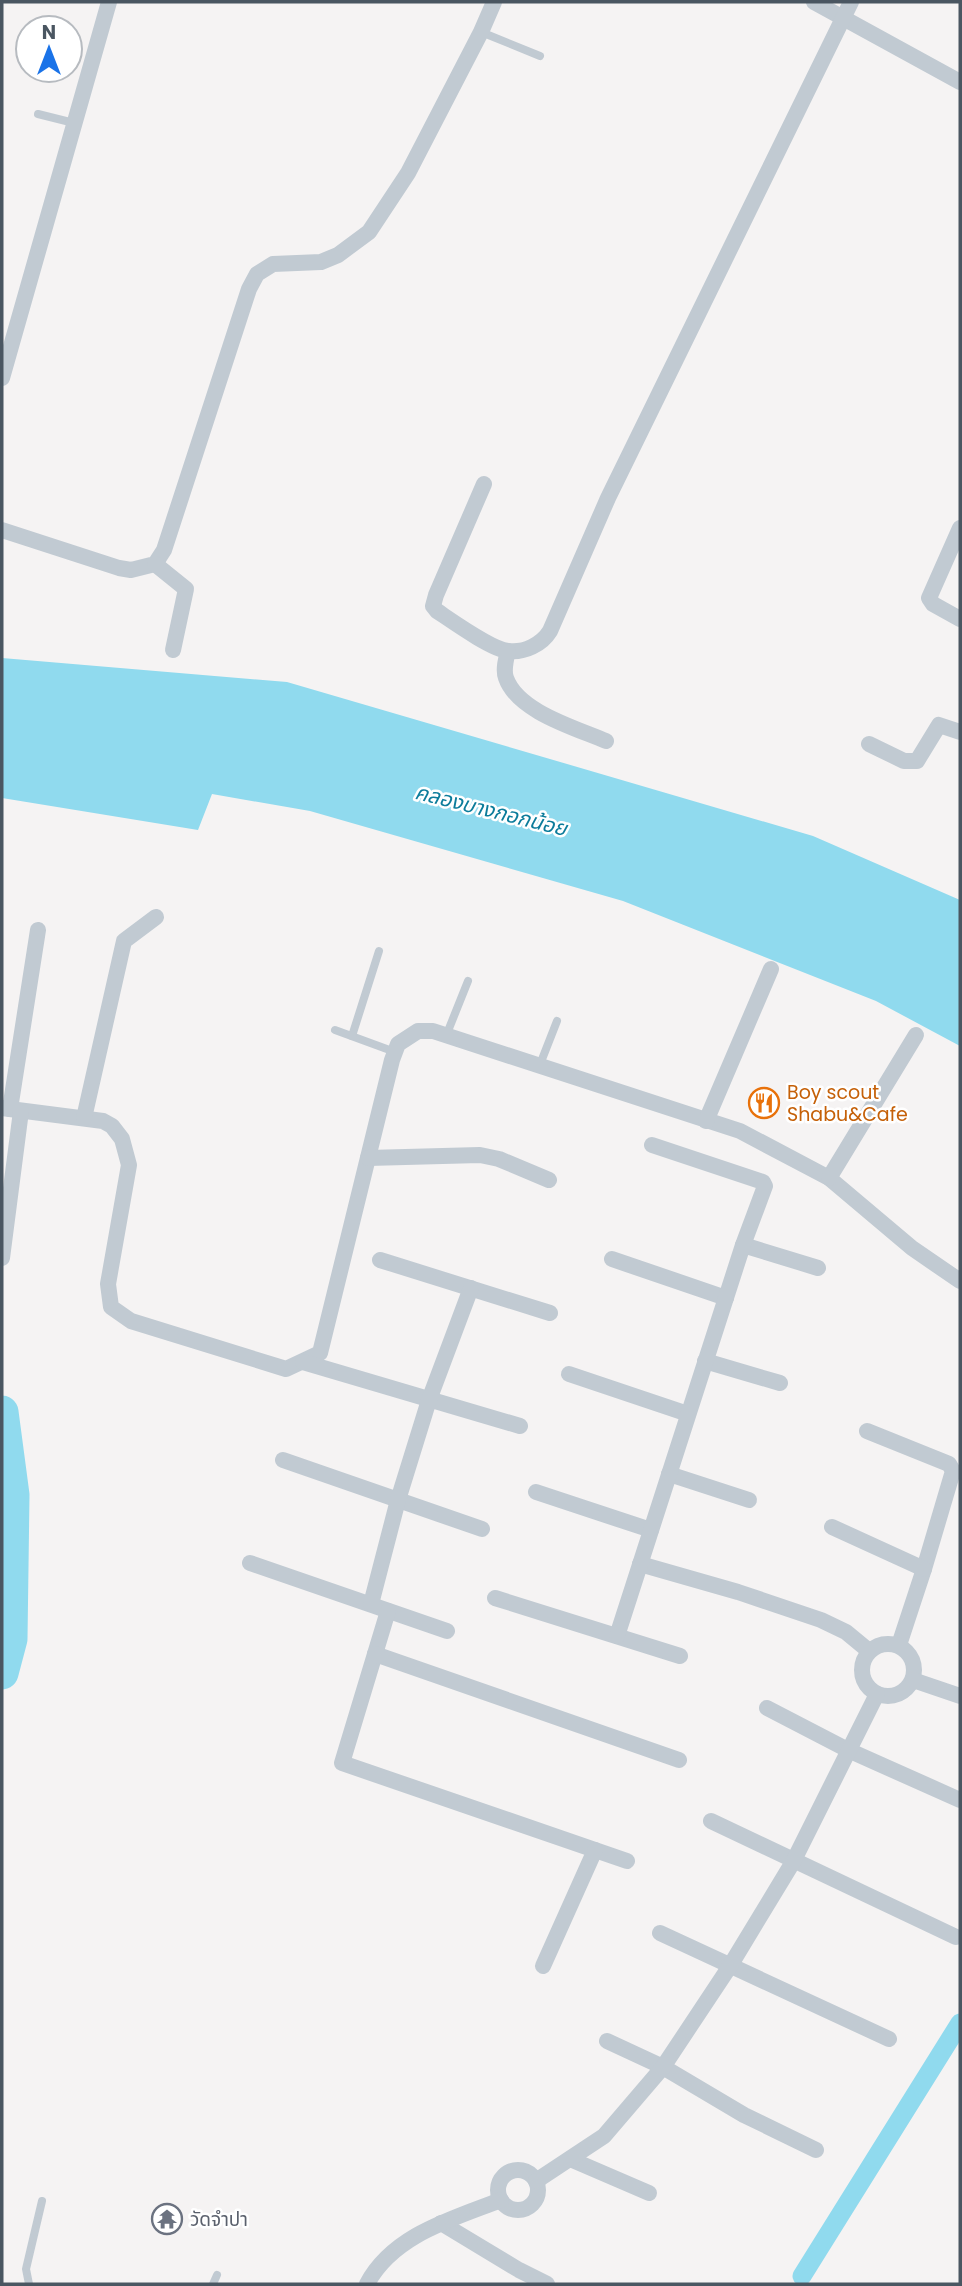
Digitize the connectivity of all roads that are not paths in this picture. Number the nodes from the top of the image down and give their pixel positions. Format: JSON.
{"nodes":[{"id":1,"x":109,"y":2,"type":"edge"},
{"id":2,"x":494,"y":2,"type":"edge"},
{"id":3,"x":814,"y":2,"type":"edge"},
{"id":4,"x":851,"y":2,"type":"edge"},
{"id":5,"x":843,"y":17,"type":"junction"},
{"id":6,"x":481,"y":32,"type":"junction"},
{"id":7,"x":540,"y":56,"type":"dead end"},
{"id":8,"x":960,"y":82,"type":"edge"},
{"id":9,"x":38,"y":114,"type":"dead end"},
{"id":10,"x":74,"y":123,"type":"junction"},
{"id":11,"x":2,"y":378,"type":"edge"},
{"id":12,"x":484,"y":484,"type":"dead end"},
{"id":13,"x":960,"y":527,"type":"edge"},
{"id":14,"x":2,"y":530,"type":"edge"},
{"id":15,"x":155,"y":564,"type":"junction"},
{"id":16,"x":960,"y":619,"type":"edge"},
{"id":17,"x":173,"y":650,"type":"dead end"},
{"id":18,"x":508,"y":651,"type":"junction"},
{"id":19,"x":960,"y":732,"type":"edge"},
{"id":20,"x":607,"y":741,"type":"dead end"},
{"id":21,"x":869,"y":744,"type":"dead end"},
{"id":22,"x":156,"y":917,"type":"dead end"},
{"id":23,"x":38,"y":930,"type":"dead end"},
{"id":24,"x":379,"y":951,"type":"dead end"},
{"id":25,"x":771,"y":969,"type":"dead end"},
{"id":26,"x":468,"y":981,"type":"dead end"},
{"id":27,"x":556,"y":1021,"type":"dead end"},
{"id":28,"x":334,"y":1030,"type":"dead end"},
{"id":29,"x":916,"y":1035,"type":"dead end"},
{"id":30,"x":352,"y":1036,"type":"junction"},
{"id":31,"x":446,"y":1036,"type":"junction"},
{"id":32,"x":395,"y":1052,"type":"junction"},
{"id":33,"x":539,"y":1067,"type":"junction"},
{"id":34,"x":11,"y":1109,"type":"edge"},
{"id":35,"x":83,"y":1118,"type":"junction"},
{"id":36,"x":706,"y":1121,"type":"junction"},
{"id":37,"x":652,"y":1145,"type":"dead end"},
{"id":38,"x":368,"y":1158,"type":"junction"},
{"id":39,"x":829,"y":1178,"type":"junction"},
{"id":40,"x":549,"y":1180,"type":"dead end"},
{"id":41,"x":743,"y":1245,"type":"junction"},
{"id":42,"x":2,"y":1258,"type":"edge"},
{"id":43,"x":612,"y":1259,"type":"dead end"},
{"id":44,"x":380,"y":1260,"type":"dead end"},
{"id":45,"x":818,"y":1268,"type":"dead end"},
{"id":46,"x":960,"y":1281,"type":"edge"},
{"id":47,"x":471,"y":1288,"type":"junction"},
{"id":48,"x":726,"y":1298,"type":"junction"},
{"id":49,"x":550,"y":1313,"type":"dead end"},
{"id":50,"x":705,"y":1361,"type":"junction"},
{"id":51,"x":303,"y":1362,"type":"junction"},
{"id":52,"x":569,"y":1374,"type":"dead end"},
{"id":53,"x":780,"y":1383,"type":"dead end"},
{"id":54,"x":429,"y":1400,"type":"junction"},
{"id":55,"x":688,"y":1414,"type":"junction"},
{"id":56,"x":520,"y":1426,"type":"dead end"},
{"id":57,"x":867,"y":1431,"type":"dead end"},
{"id":58,"x":283,"y":1460,"type":"dead end"},
{"id":59,"x":669,"y":1474,"type":"junction"},
{"id":60,"x":536,"y":1492,"type":"dead end"},
{"id":61,"x":398,"y":1500,"type":"junction"},
{"id":62,"x":749,"y":1500,"type":"dead end"},
{"id":63,"x":832,"y":1527,"type":"dead end"},
{"id":64,"x":482,"y":1529,"type":"dead end"},
{"id":65,"x":651,"y":1530,"type":"junction"},
{"id":66,"x":250,"y":1563,"type":"dead end"},
{"id":67,"x":640,"y":1564,"type":"junction"},
{"id":68,"x":925,"y":1569,"type":"junction"},
{"id":69,"x":495,"y":1598,"type":"dead end"},
{"id":70,"x":371,"y":1604,"type":"junction"},
{"id":71,"x":388,"y":1611,"type":"junction"},
{"id":72,"x":447,"y":1631,"type":"dead end"},
{"id":73,"x":617,"y":1636,"type":"junction"},
{"id":74,"x":899,"y":1645,"type":"junction"},
{"id":75,"x":869,"y":1651,"type":"junction"},
{"id":76,"x":375,"y":1654,"type":"junction"},
{"id":77,"x":680,"y":1656,"type":"dead end"},
{"id":78,"x":913,"y":1680,"type":"junction"},
{"id":79,"x":877,"y":1694,"type":"junction"},
{"id":80,"x":960,"y":1696,"type":"edge"},
{"id":81,"x":767,"y":1708,"type":"dead end"},
{"id":82,"x":848,"y":1750,"type":"junction"},
{"id":83,"x":679,"y":1760,"type":"dead end"},
{"id":84,"x":960,"y":1800,"type":"edge"},
{"id":85,"x":711,"y":1821,"type":"dead end"},
{"id":86,"x":595,"y":1850,"type":"junction"},
{"id":87,"x":627,"y":1861,"type":"dead end"},
{"id":88,"x":793,"y":1862,"type":"junction"},
{"id":89,"x":660,"y":1933,"type":"dead end"},
{"id":90,"x":956,"y":1937,"type":"dead end"},
{"id":91,"x":543,"y":1966,"type":"dead end"},
{"id":92,"x":730,"y":1966,"type":"junction"},
{"id":93,"x":889,"y":2039,"type":"dead end"},
{"id":94,"x":607,"y":2041,"type":"dead end"},
{"id":95,"x":663,"y":2067,"type":"junction"},
{"id":96,"x":816,"y":2150,"type":"dead end"},
{"id":97,"x":570,"y":2159,"type":"junction"},
{"id":98,"x":536,"y":2181,"type":"junction"},
{"id":99,"x":649,"y":2193,"type":"dead end"},
{"id":100,"x":501,"y":2200,"type":"junction"},
{"id":101,"x":42,"y":2201,"type":"dead end"},
{"id":102,"x":441,"y":2223,"type":"junction"},
{"id":103,"x":217,"y":2275,"type":"dead end"},
{"id":104,"x":29,"y":2284,"type":"edge"},
{"id":105,"x":213,"y":2284,"type":"edge"},
{"id":106,"x":367,"y":2284,"type":"edge"},
{"id":107,"x":547,"y":2284,"type":"edge"}],
"edges":[{"from":1,"to":10,"type":"street"},
{"from":2,"to":6,"type":"street"},
{"from":3,"to":5,"type":"street"},
{"from":4,"to":5,"type":"street"},
{"from":5,"to":8,"type":"street"},
{"from":5,"to":18,"type":"street"},
{"from":6,"to":7,"type":"lane"},
{"from":6,"to":15,"type":"street"},
{"from":9,"to":10,"type":"lane"},
{"from":10,"to":11,"type":"street"},
{"from":12,"to":18,"type":"street"},
{"from":13,"to":16,"type":"street"},
{"from":14,"to":15,"type":"street"},
{"from":15,"to":17,"type":"street"},
{"from":18,"to":20,"type":"street"},
{"from":19,"to":21,"type":"street"},
{"from":22,"to":35,"type":"street"},
{"from":23,"to":34,"type":"street"},
{"from":24,"to":30,"type":"lane"},
{"from":25,"to":36,"type":"street"},
{"from":26,"to":31,"type":"lane"},
{"from":27,"to":33,"type":"lane"},
{"from":28,"to":30,"type":"lane"},
{"from":29,"to":39,"type":"street"},
{"from":30,"to":32,"type":"lane"},
{"from":31,"to":32,"type":"street"},
{"from":31,"to":33,"type":"street"},
{"from":32,"to":38,"type":"street"},
{"from":33,"to":36,"type":"street"},
{"from":34,"to":35,"type":"street"},
{"from":34,"to":42,"type":"street"},
{"from":35,"to":51,"type":"street"},
{"from":36,"to":39,"type":"street"},
{"from":37,"to":41,"type":"street"},
{"from":38,"to":40,"type":"street"},
{"from":38,"to":51,"type":"street"},
{"from":39,"to":46,"type":"street"},
{"from":41,"to":45,"type":"street"},
{"from":41,"to":48,"type":"street"},
{"from":43,"to":48,"type":"street"},
{"from":44,"to":47,"type":"street"},
{"from":47,"to":49,"type":"street"},
{"from":47,"to":54,"type":"street"},
{"from":48,"to":50,"type":"street"},
{"from":50,"to":53,"type":"street"},
{"from":50,"to":55,"type":"street"},
{"from":51,"to":54,"type":"street"},
{"from":52,"to":55,"type":"street"},
{"from":54,"to":56,"type":"street"},
{"from":54,"to":61,"type":"street"},
{"from":55,"to":59,"type":"street"},
{"from":57,"to":68,"type":"street"},
{"from":58,"to":61,"type":"street"},
{"from":59,"to":62,"type":"street"},
{"from":59,"to":65,"type":"street"},
{"from":60,"to":65,"type":"street"},
{"from":61,"to":64,"type":"street"},
{"from":61,"to":70,"type":"street"},
{"from":63,"to":68,"type":"street"},
{"from":65,"to":67,"type":"street"},
{"from":66,"to":70,"type":"street"},
{"from":67,"to":73,"type":"street"},
{"from":67,"to":75,"type":"street"},
{"from":68,"to":74,"type":"street"},
{"from":69,"to":73,"type":"street"},
{"from":70,"to":71,"type":"street"},
{"from":71,"to":72,"type":"street"},
{"from":71,"to":76,"type":"street"},
{"from":73,"to":77,"type":"street"},
{"from":74,"to":75,"type":"street"},
{"from":74,"to":78,"type":"street"},
{"from":75,"to":79,"type":"street"},
{"from":76,"to":83,"type":"street"},
{"from":76,"to":86,"type":"street"},
{"from":78,"to":79,"type":"street"},
{"from":78,"to":80,"type":"street"},
{"from":79,"to":82,"type":"street"},
{"from":81,"to":82,"type":"street"},
{"from":82,"to":84,"type":"street"},
{"from":82,"to":88,"type":"street"},
{"from":85,"to":88,"type":"street"},
{"from":86,"to":87,"type":"street"},
{"from":86,"to":91,"type":"street"},
{"from":88,"to":90,"type":"street"},
{"from":88,"to":92,"type":"street"},
{"from":89,"to":92,"type":"street"},
{"from":92,"to":93,"type":"street"},
{"from":92,"to":95,"type":"street"},
{"from":94,"to":95,"type":"street"},
{"from":95,"to":96,"type":"street"},
{"from":95,"to":97,"type":"street"},
{"from":97,"to":98,"type":"street"},
{"from":97,"to":99,"type":"street"},
{"from":98,"to":100,"type":"street"},
{"from":98,"to":100,"type":"street"},
{"from":100,"to":102,"type":"street"},
{"from":101,"to":104,"type":"lane"},
{"from":102,"to":106,"type":"street"},
{"from":102,"to":107,"type":"street"},
{"from":103,"to":105,"type":"lane"}]}
